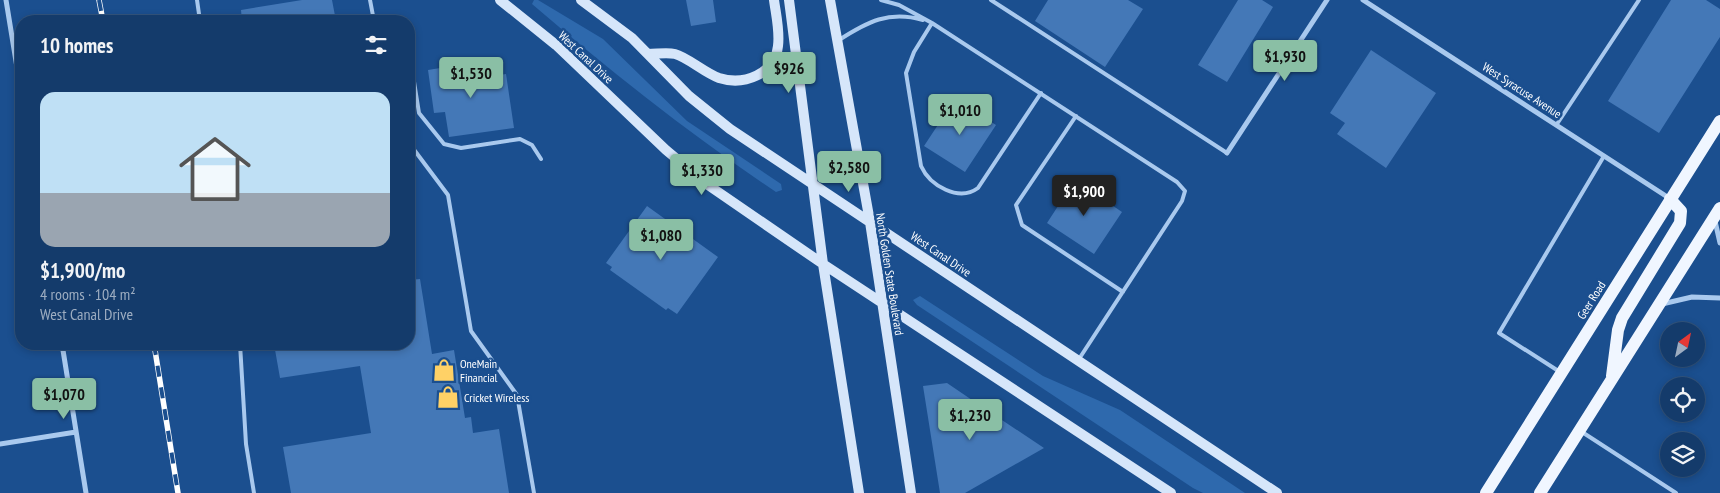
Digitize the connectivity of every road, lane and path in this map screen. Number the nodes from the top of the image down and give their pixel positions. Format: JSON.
{"nodes":[{"id":1,"x":6,"y":0,"type":"edge"},
{"id":2,"x":197,"y":0,"type":"edge"},
{"id":3,"x":370,"y":0,"type":"edge"},
{"id":4,"x":500,"y":0,"type":"edge"},
{"id":5,"x":581,"y":0,"type":"edge"},
{"id":6,"x":774,"y":0,"type":"edge"},
{"id":7,"x":789,"y":0,"type":"edge"},
{"id":8,"x":830,"y":0,"type":"edge"},
{"id":9,"x":880,"y":0,"type":"edge"},
{"id":10,"x":992,"y":0,"type":"edge"},
{"id":11,"x":1327,"y":0,"type":"edge"},
{"id":12,"x":1363,"y":0,"type":"edge"},
{"id":13,"x":1639,"y":0,"type":"edge"},
{"id":14,"x":888,"y":1,"type":"edge"},
{"id":15,"x":199,"y":15,"type":"edge"},
{"id":16,"x":373,"y":15,"type":"edge"},
{"id":17,"x":932,"y":23,"type":"junction"},
{"id":18,"x":837,"y":42,"type":"junction"},
{"id":19,"x":648,"y":54,"type":"junction"},
{"id":20,"x":15,"y":55,"type":"edge"},
{"id":21,"x":415,"y":87,"type":"edge"},
{"id":22,"x":1041,"y":93,"type":"junction"},
{"id":23,"x":1076,"y":116,"type":"junction"},
{"id":24,"x":1720,"y":120,"type":"edge"},
{"id":25,"x":1557,"y":124,"type":"junction"},
{"id":26,"x":415,"y":151,"type":"edge"},
{"id":27,"x":1227,"y":153,"type":"joint"},
{"id":28,"x":1604,"y":156,"type":"junction"},
{"id":29,"x":541,"y":159,"type":"dead end"},
{"id":30,"x":814,"y":186,"type":"junction"},
{"id":31,"x":1670,"y":199,"type":"junction"},
{"id":32,"x":1717,"y":213,"type":"edge"},
{"id":33,"x":870,"y":222,"type":"junction"},
{"id":34,"x":1720,"y":243,"type":"edge"},
{"id":35,"x":823,"y":264,"type":"junction"},
{"id":36,"x":1123,"y":292,"type":"junction"},
{"id":37,"x":1720,"y":298,"type":"edge"},
{"id":38,"x":881,"y":302,"type":"junction"},
{"id":39,"x":1657,"y":306,"type":"junction"},
{"id":40,"x":63,"y":350,"type":"edge"},
{"id":41,"x":240,"y":350,"type":"edge"},
{"id":42,"x":1078,"y":361,"type":"junction"},
{"id":43,"x":1562,"y":373,"type":"junction"},
{"id":44,"x":1611,"y":381,"type":"junction"},
{"id":45,"x":1580,"y":431,"type":"junction"},
{"id":46,"x":76,"y":432,"type":"junction"},
{"id":47,"x":0,"y":444,"type":"edge"},
{"id":48,"x":86,"y":493,"type":"edge"},
{"id":49,"x":254,"y":493,"type":"edge"},
{"id":50,"x":534,"y":493,"type":"edge"},
{"id":51,"x":859,"y":493,"type":"edge"},
{"id":52,"x":911,"y":493,"type":"edge"},
{"id":53,"x":1171,"y":493,"type":"edge"},
{"id":54,"x":1276,"y":493,"type":"edge"},
{"id":55,"x":1486,"y":493,"type":"edge"},
{"id":56,"x":1540,"y":493,"type":"edge"},
{"id":57,"x":1676,"y":493,"type":"edge"}],
"edges":[{"from":1,"to":20,"type":"street"},
{"from":2,"to":15,"type":"lane"},
{"from":3,"to":16,"type":"lane"},
{"from":4,"to":35,"type":"main road","name":"West Canal Drive"},
{"from":5,"to":19,"type":"main road","name":"West Canal Drive"},
{"from":6,"to":19,"type":"main road"},
{"from":7,"to":30,"type":"main road"},
{"from":8,"to":18,"type":"main road","name":"North Golden State Boulevard"},
{"from":9,"to":14,"type":"lane"},
{"from":10,"to":27,"type":"lane"},
{"from":11,"to":27,"type":"street"},
{"from":12,"to":25,"type":"street","name":"West Syracuse Avenue"},
{"from":13,"to":25,"type":"lane"},
{"from":14,"to":17,"type":"lane"},
{"from":17,"to":18,"type":"lane"},
{"from":17,"to":22,"type":"lane"},
{"from":17,"to":22,"type":"lane"},
{"from":18,"to":33,"type":"main road","name":"North Golden State Boulevard"},
{"from":19,"to":30,"type":"main road","name":"West Canal Drive"},
{"from":21,"to":29,"type":"lane"},
{"from":22,"to":23,"type":"lane"},
{"from":23,"to":36,"type":"lane"},
{"from":23,"to":36,"type":"lane"},
{"from":24,"to":31,"type":"main road","name":"Geer Road"},
{"from":25,"to":28,"type":"street","name":"West Syracuse Avenue"},
{"from":26,"to":50,"type":"lane"},
{"from":28,"to":31,"type":"street","name":"West Syracuse Avenue"},
{"from":28,"to":43,"type":"lane"},
{"from":30,"to":33,"type":"main road","name":"West Canal Drive"},
{"from":30,"to":35,"type":"main road"},
{"from":31,"to":43,"type":"main road","name":"Geer Road"},
{"from":31,"to":44,"type":"main road"},
{"from":32,"to":34,"type":"street"},
{"from":32,"to":39,"type":"main road"},
{"from":33,"to":38,"type":"main road","name":"North Golden State Boulevard"},
{"from":33,"to":42,"type":"main road","name":"West Canal Drive"},
{"from":35,"to":38,"type":"main road","name":"West Canal Drive"},
{"from":35,"to":51,"type":"main road"},
{"from":36,"to":42,"type":"lane"},
{"from":37,"to":39,"type":"street"},
{"from":38,"to":52,"type":"main road","name":"North Golden State Boulevard"},
{"from":38,"to":53,"type":"main road","name":"West Canal Drive"},
{"from":39,"to":44,"type":"main road"},
{"from":40,"to":46,"type":"street"},
{"from":41,"to":49,"type":"lane"},
{"from":42,"to":54,"type":"main road","name":"West Canal Drive"},
{"from":43,"to":55,"type":"main road","name":"Geer Road"},
{"from":44,"to":45,"type":"main road"},
{"from":45,"to":56,"type":"main road"},
{"from":45,"to":57,"type":"lane"},
{"from":46,"to":47,"type":"street"},
{"from":46,"to":48,"type":"street"}]}
